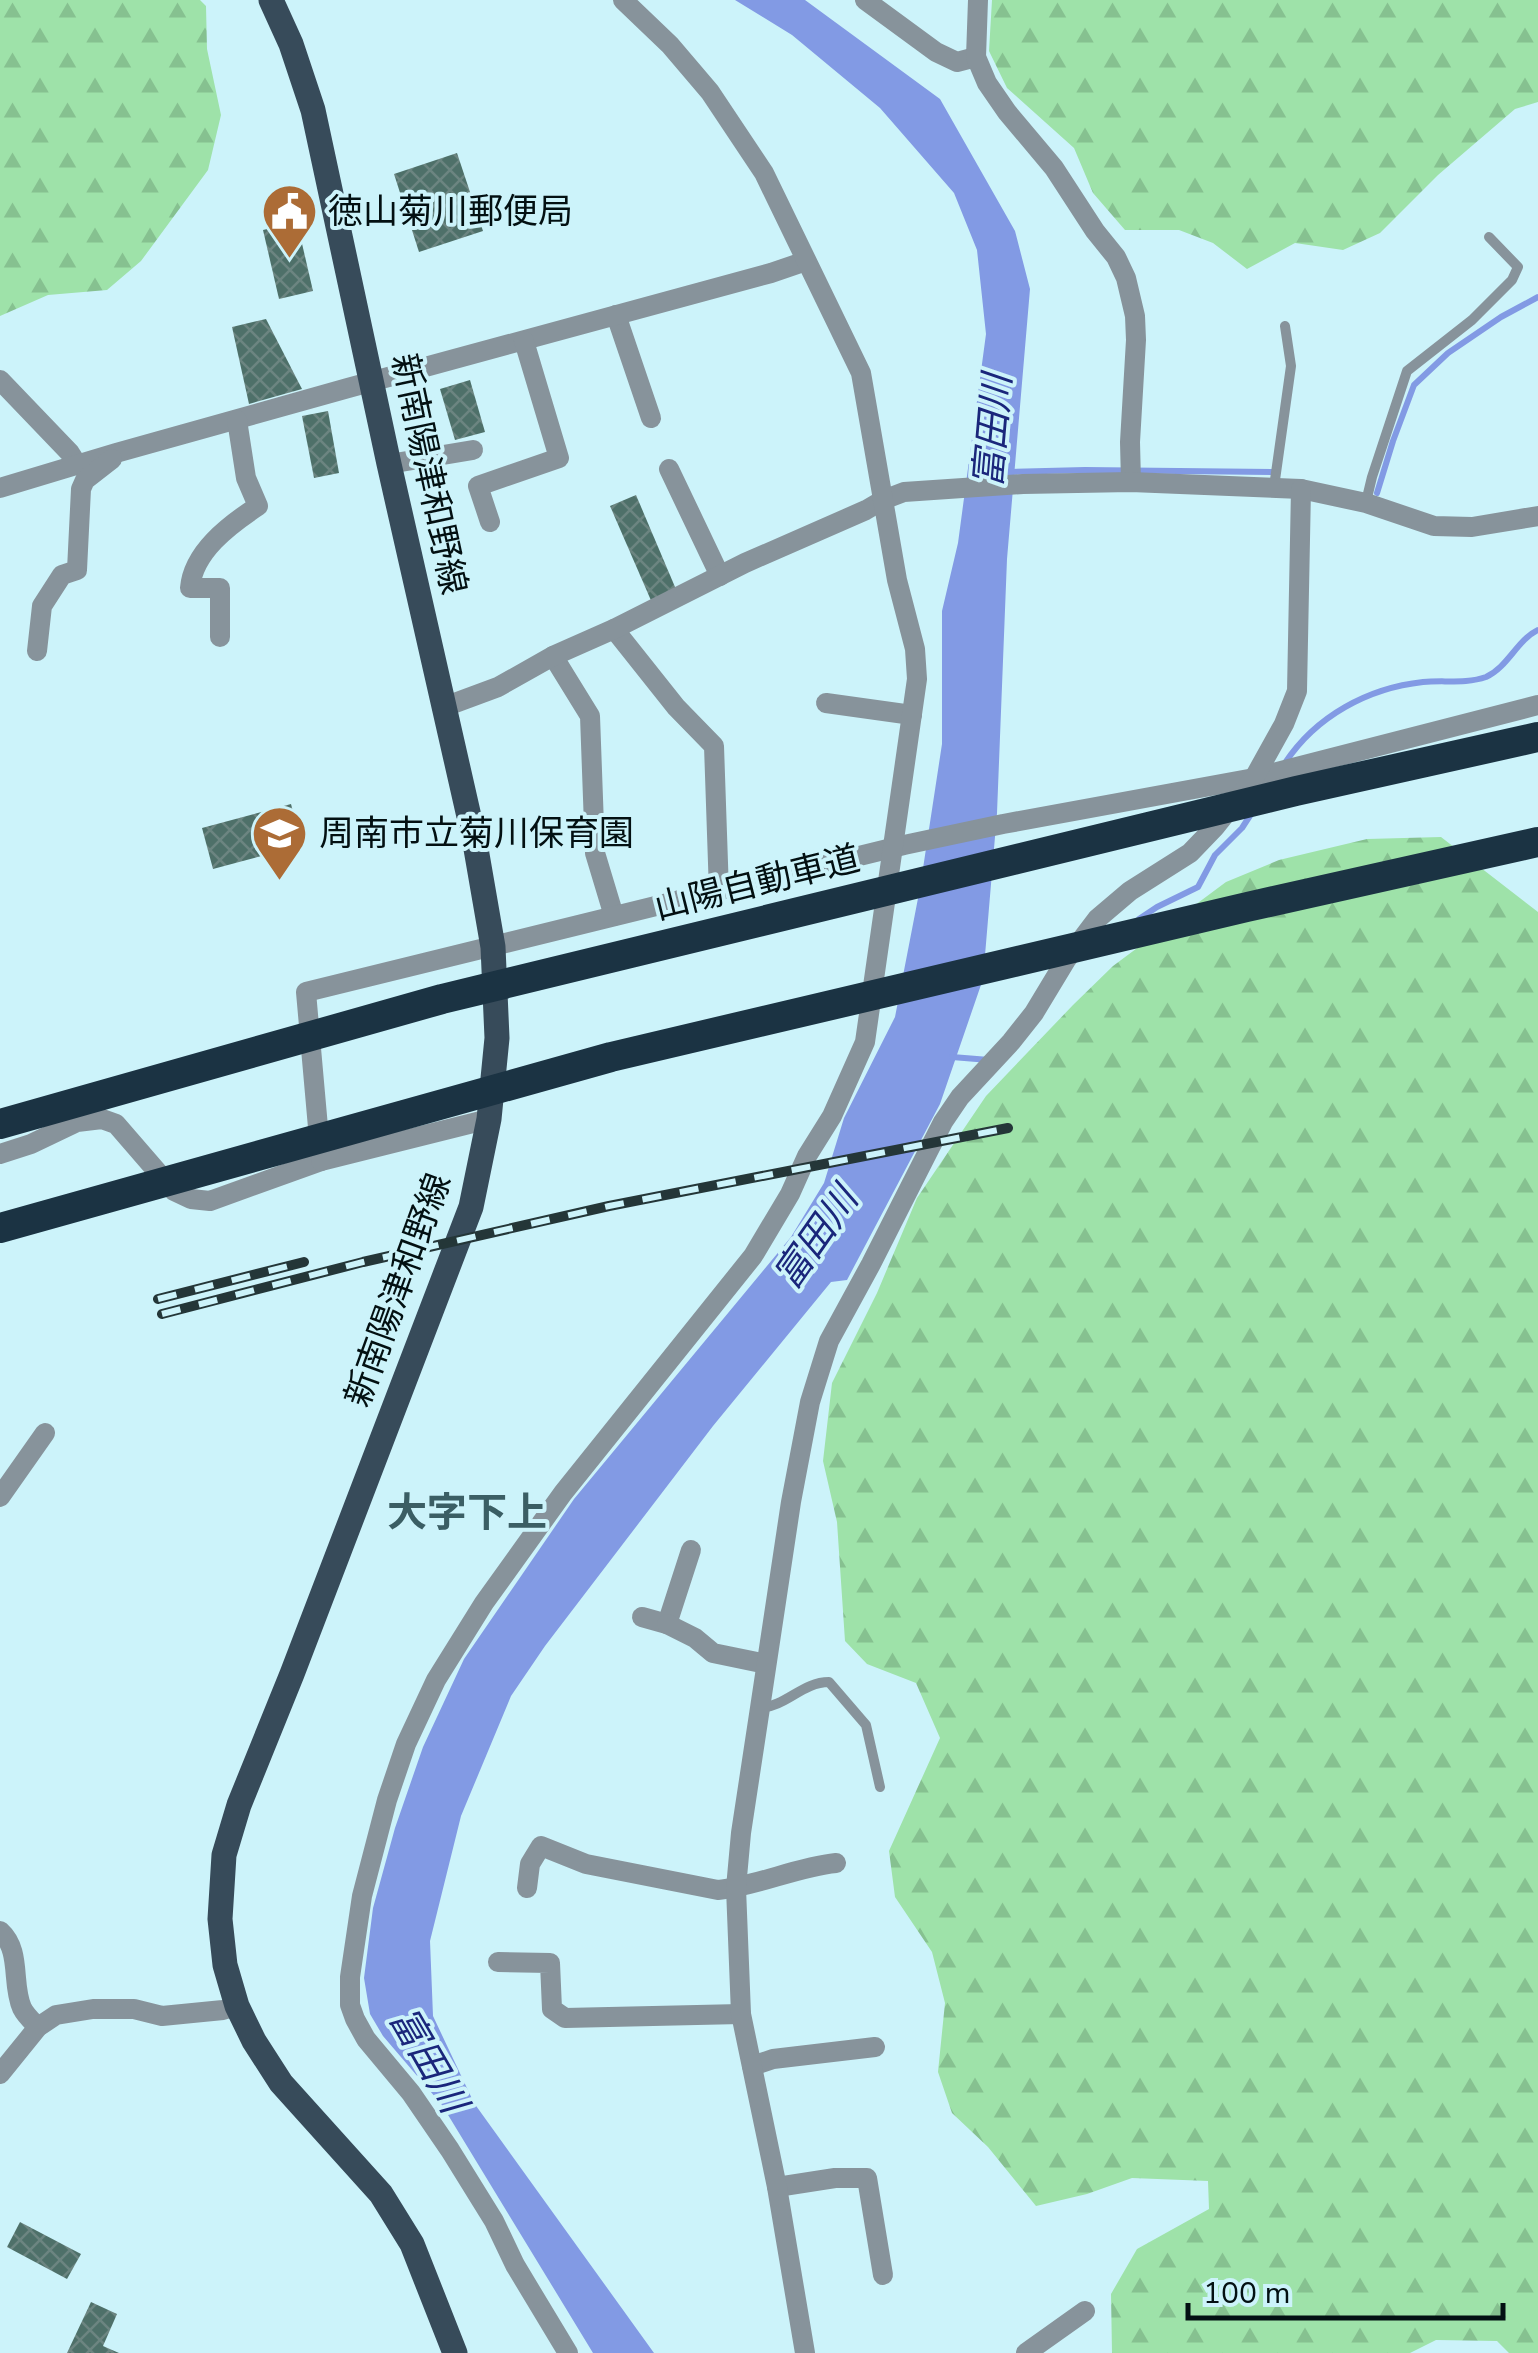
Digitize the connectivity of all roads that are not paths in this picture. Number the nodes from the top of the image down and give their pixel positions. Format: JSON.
{"nodes":[{"id":1,"x":271,"y":0,"type":"edge"},
{"id":2,"x":623,"y":0,"type":"edge"},
{"id":3,"x":864,"y":0,"type":"edge"},
{"id":4,"x":978,"y":0,"type":"edge"},
{"id":5,"x":976,"y":57,"type":"junction"},
{"id":6,"x":1489,"y":237,"type":"dead end"},
{"id":7,"x":806,"y":262,"type":"junction"},
{"id":8,"x":616,"y":315,"type":"junction"},
{"id":9,"x":1284,"y":326,"type":"dead end"},
{"id":10,"x":524,"y":341,"type":"junction"},
{"id":11,"x":0,"y":380,"type":"edge"},
{"id":12,"x":372,"y":383,"type":"junction"},
{"id":13,"x":651,"y":418,"type":"dead end"},
{"id":14,"x":236,"y":420,"type":"junction"},
{"id":15,"x":473,"y":450,"type":"dead end"},
{"id":16,"x":116,"y":453,"type":"junction"},
{"id":17,"x":77,"y":464,"type":"junction"},
{"id":18,"x":389,"y":464,"type":"junction"},
{"id":19,"x":670,"y":469,"type":"dead end"},
{"id":20,"x":1131,"y":482,"type":"junction"},
{"id":21,"x":0,"y":488,"type":"edge"},
{"id":22,"x":1274,"y":488,"type":"junction"},
{"id":23,"x":1301,"y":489,"type":"junction"},
{"id":24,"x":883,"y":500,"type":"junction"},
{"id":25,"x":1366,"y":503,"type":"junction"},
{"id":26,"x":1538,"y":516,"type":"edge"},
{"id":27,"x":490,"y":522,"type":"dead end"},
{"id":28,"x":720,"y":576,"type":"junction"},
{"id":29,"x":614,"y":629,"type":"junction"},
{"id":30,"x":220,"y":638,"type":"dead end"},
{"id":31,"x":36,"y":651,"type":"dead end"},
{"id":32,"x":553,"y":656,"type":"junction"},
{"id":33,"x":826,"y":702,"type":"dead end"},
{"id":34,"x":1538,"y":705,"type":"edge"},
{"id":35,"x":444,"y":707,"type":"junction"},
{"id":36,"x":912,"y":715,"type":"junction"},
{"id":37,"x":1538,"y":737,"type":"edge"},
{"id":38,"x":1254,"y":778,"type":"junction"},
{"id":39,"x":1538,"y":842,"type":"edge"},
{"id":40,"x":898,"y":847,"type":"junction"},
{"id":41,"x":720,"y":892,"type":"junction"},
{"id":42,"x":614,"y":916,"type":"junction"},
{"id":43,"x":493,"y":947,"type":"junction"},
{"id":44,"x":488,"y":1119,"type":"junction"},
{"id":45,"x":0,"y":1124,"type":"edge"},
{"id":46,"x":0,"y":1154,"type":"edge"},
{"id":47,"x":321,"y":1161,"type":"junction"},
{"id":48,"x":0,"y":1228,"type":"edge"},
{"id":49,"x":46,"y":1433,"type":"dead end"},
{"id":50,"x":0,"y":1497,"type":"edge"},
{"id":51,"x":691,"y":1550,"type":"dead end"},
{"id":52,"x":642,"y":1616,"type":"dead end"},
{"id":53,"x":667,"y":1624,"type":"junction"},
{"id":54,"x":766,"y":1664,"type":"junction"},
{"id":55,"x":760,"y":1708,"type":"junction"},
{"id":56,"x":880,"y":1787,"type":"dead end"},
{"id":57,"x":836,"y":1863,"type":"dead end"},
{"id":58,"x":527,"y":1888,"type":"dead end"},
{"id":59,"x":736,"y":1888,"type":"junction"},
{"id":60,"x":0,"y":1931,"type":"edge"},
{"id":61,"x":498,"y":1962,"type":"dead end"},
{"id":62,"x":236,"y":2006,"type":"junction"},
{"id":63,"x":741,"y":2014,"type":"junction"},
{"id":64,"x":38,"y":2027,"type":"junction"},
{"id":65,"x":875,"y":2046,"type":"dead end"},
{"id":66,"x":752,"y":2066,"type":"junction"},
{"id":67,"x":0,"y":2074,"type":"edge"},
{"id":68,"x":777,"y":2187,"type":"junction"},
{"id":69,"x":883,"y":2275,"type":"dead end"},
{"id":70,"x":1085,"y":2311,"type":"dead end"},
{"id":71,"x":455,"y":2353,"type":"edge"},
{"id":72,"x":568,"y":2353,"type":"edge"},
{"id":73,"x":805,"y":2353,"type":"edge"},
{"id":74,"x":1026,"y":2353,"type":"edge"}],
"edges":[{"from":1,"to":12,"type":"main road","name":"新南陽津和野線"},
{"from":2,"to":7,"type":"street"},
{"from":3,"to":5,"type":"street"},
{"from":4,"to":5,"type":"street"},
{"from":5,"to":20,"type":"street"},
{"from":6,"to":25,"type":"lane"},
{"from":7,"to":8,"type":"street"},
{"from":7,"to":24,"type":"street"},
{"from":8,"to":10,"type":"street"},
{"from":8,"to":13,"type":"street"},
{"from":9,"to":22,"type":"lane"},
{"from":10,"to":12,"type":"street"},
{"from":10,"to":27,"type":"street"},
{"from":11,"to":17,"type":"street"},
{"from":12,"to":14,"type":"street"},
{"from":12,"to":18,"type":"main road","name":"新南陽津和野線"},
{"from":14,"to":16,"type":"street"},
{"from":14,"to":30,"type":"street"},
{"from":15,"to":18,"type":"street"},
{"from":16,"to":17,"type":"street"},
{"from":16,"to":31,"type":"street"},
{"from":17,"to":21,"type":"street"},
{"from":18,"to":35,"type":"main road","name":"新南陽津和野線"},
{"from":19,"to":28,"type":"street"},
{"from":20,"to":22,"type":"street"},
{"from":20,"to":24,"type":"street"},
{"from":22,"to":23,"type":"street"},
{"from":23,"to":25,"type":"street"},
{"from":23,"to":38,"type":"street"},
{"from":24,"to":28,"type":"street"},
{"from":24,"to":36,"type":"street"},
{"from":25,"to":26,"type":"street"},
{"from":28,"to":29,"type":"street"},
{"from":29,"to":32,"type":"street"},
{"from":29,"to":41,"type":"street"},
{"from":32,"to":35,"type":"street"},
{"from":32,"to":42,"type":"street"},
{"from":33,"to":36,"type":"street"},
{"from":34,"to":38,"type":"street"},
{"from":35,"to":43,"type":"main road","name":"新南陽津和野線"},
{"from":36,"to":40,"type":"street"},
{"from":37,"to":45,"type":"highway","name":"山陽自動車道"},
{"from":38,"to":40,"type":"street"},
{"from":38,"to":54,"type":"street"},
{"from":39,"to":48,"type":"highway"},
{"from":40,"to":41,"type":"street"},
{"from":40,"to":72,"type":"street"},
{"from":41,"to":42,"type":"street"},
{"from":42,"to":43,"type":"street"},
{"from":43,"to":44,"type":"main road","name":"新南陽津和野線"},
{"from":43,"to":47,"type":"street"},
{"from":44,"to":47,"type":"street"},
{"from":44,"to":62,"type":"main road","name":"新南陽津和野線"},
{"from":46,"to":47,"type":"street"},
{"from":49,"to":50,"type":"street"},
{"from":51,"to":53,"type":"street"},
{"from":52,"to":53,"type":"street"},
{"from":53,"to":54,"type":"street"},
{"from":54,"to":55,"type":"street"},
{"from":55,"to":56,"type":"lane"},
{"from":55,"to":59,"type":"street"},
{"from":57,"to":59,"type":"street"},
{"from":58,"to":59,"type":"street"},
{"from":59,"to":63,"type":"street"},
{"from":60,"to":64,"type":"street"},
{"from":61,"to":63,"type":"street"},
{"from":62,"to":64,"type":"street"},
{"from":62,"to":71,"type":"main road","name":"新南陽津和野線"},
{"from":63,"to":66,"type":"street"},
{"from":64,"to":67,"type":"street"},
{"from":65,"to":66,"type":"street"},
{"from":66,"to":68,"type":"street"},
{"from":68,"to":69,"type":"street"},
{"from":68,"to":73,"type":"street"},
{"from":70,"to":74,"type":"street"}]}
